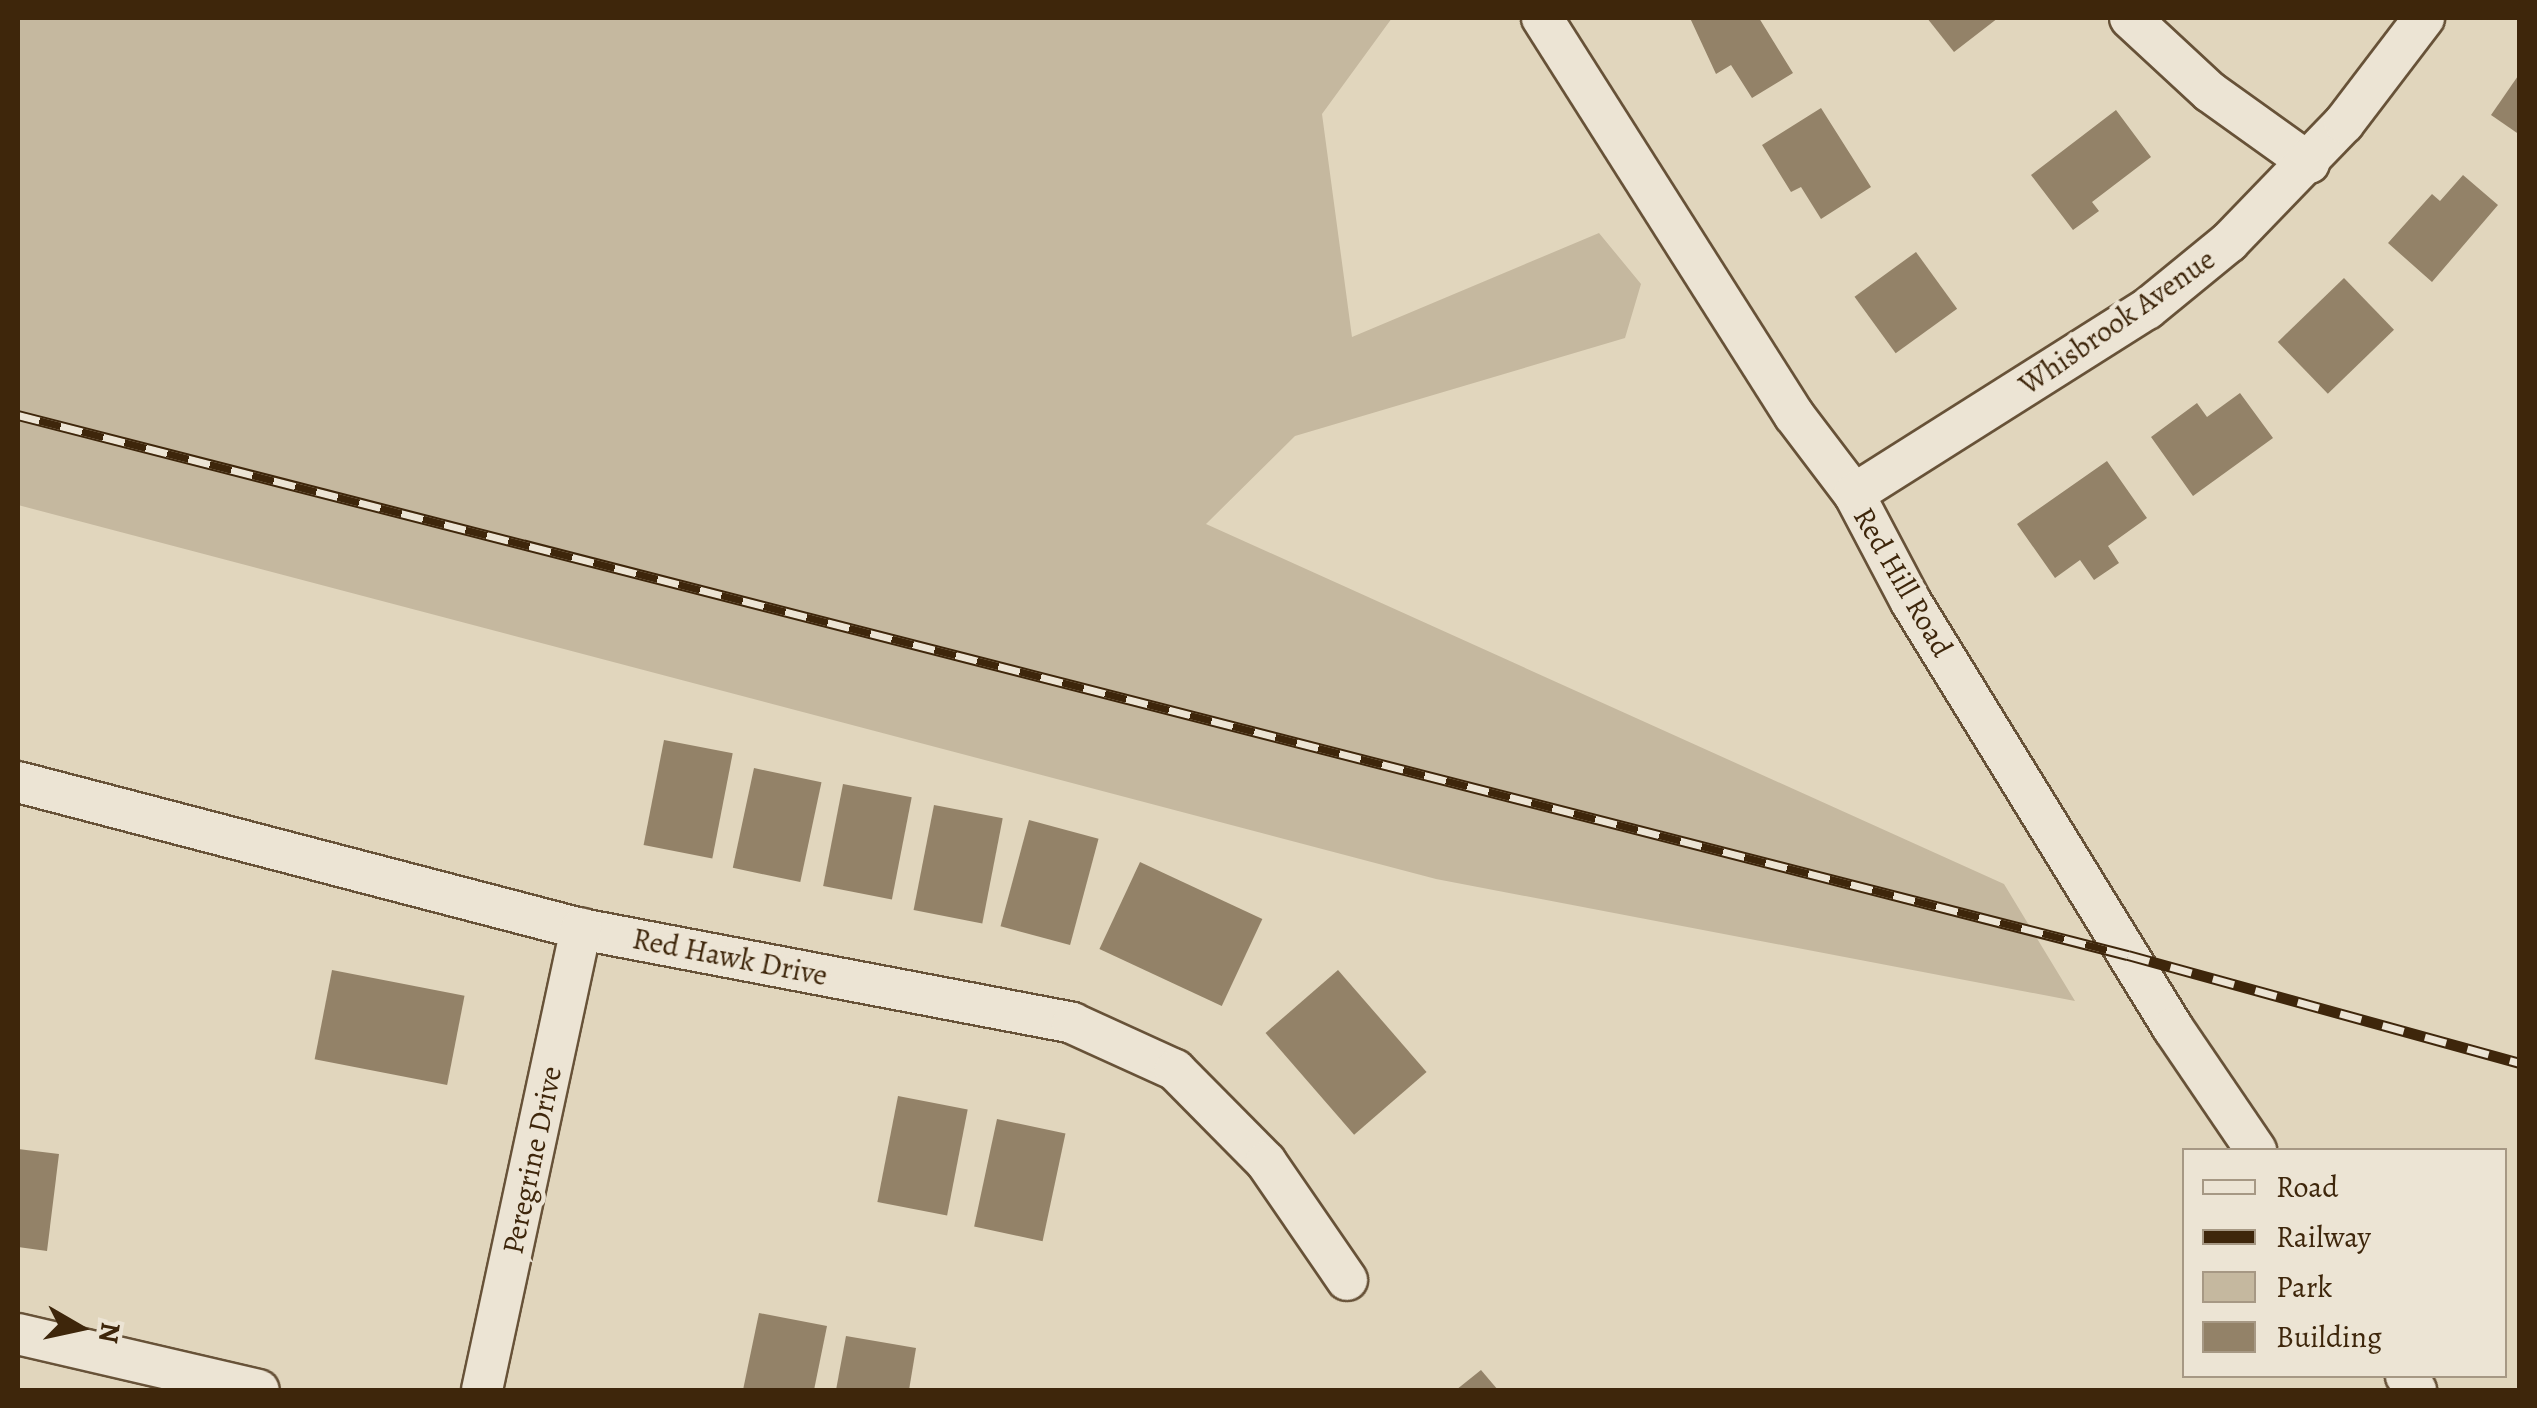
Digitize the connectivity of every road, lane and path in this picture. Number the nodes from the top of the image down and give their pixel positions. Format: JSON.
{"nodes":[{"id":1,"x":1542,"y":18,"type":"edge"},
{"id":2,"x":2130,"y":18,"type":"edge"},
{"id":3,"x":2424,"y":18,"type":"edge"},
{"id":4,"x":2309,"y":163,"type":"junction"},
{"id":5,"x":1854,"y":494,"type":"junction"},
{"id":6,"x":18,"y":782,"type":"edge"},
{"id":7,"x":581,"y":929,"type":"junction"},
{"id":8,"x":2255,"y":1148,"type":"edge"},
{"id":9,"x":1346,"y":1280,"type":"dead end"},
{"id":10,"x":18,"y":1334,"type":"edge"},
{"id":11,"x":259,"y":1390,"type":"edge"},
{"id":12,"x":482,"y":1390,"type":"edge"}],
"edges":[{"from":1,"to":5,"type":"street","name":"Red Hill Road"},
{"from":2,"to":4,"type":"street"},
{"from":3,"to":4,"type":"street","name":"Whisbrook Avenue"},
{"from":4,"to":5,"type":"street","name":"Whisbrook Avenue"},
{"from":5,"to":8,"type":"street","name":"Red Hill Road"},
{"from":6,"to":7,"type":"street","name":"Red Hawk Drive"},
{"from":7,"to":9,"type":"street","name":"Red Hawk Drive"},
{"from":7,"to":12,"type":"street","name":"Peregrine Drive"},
{"from":10,"to":11,"type":"street"}]}
